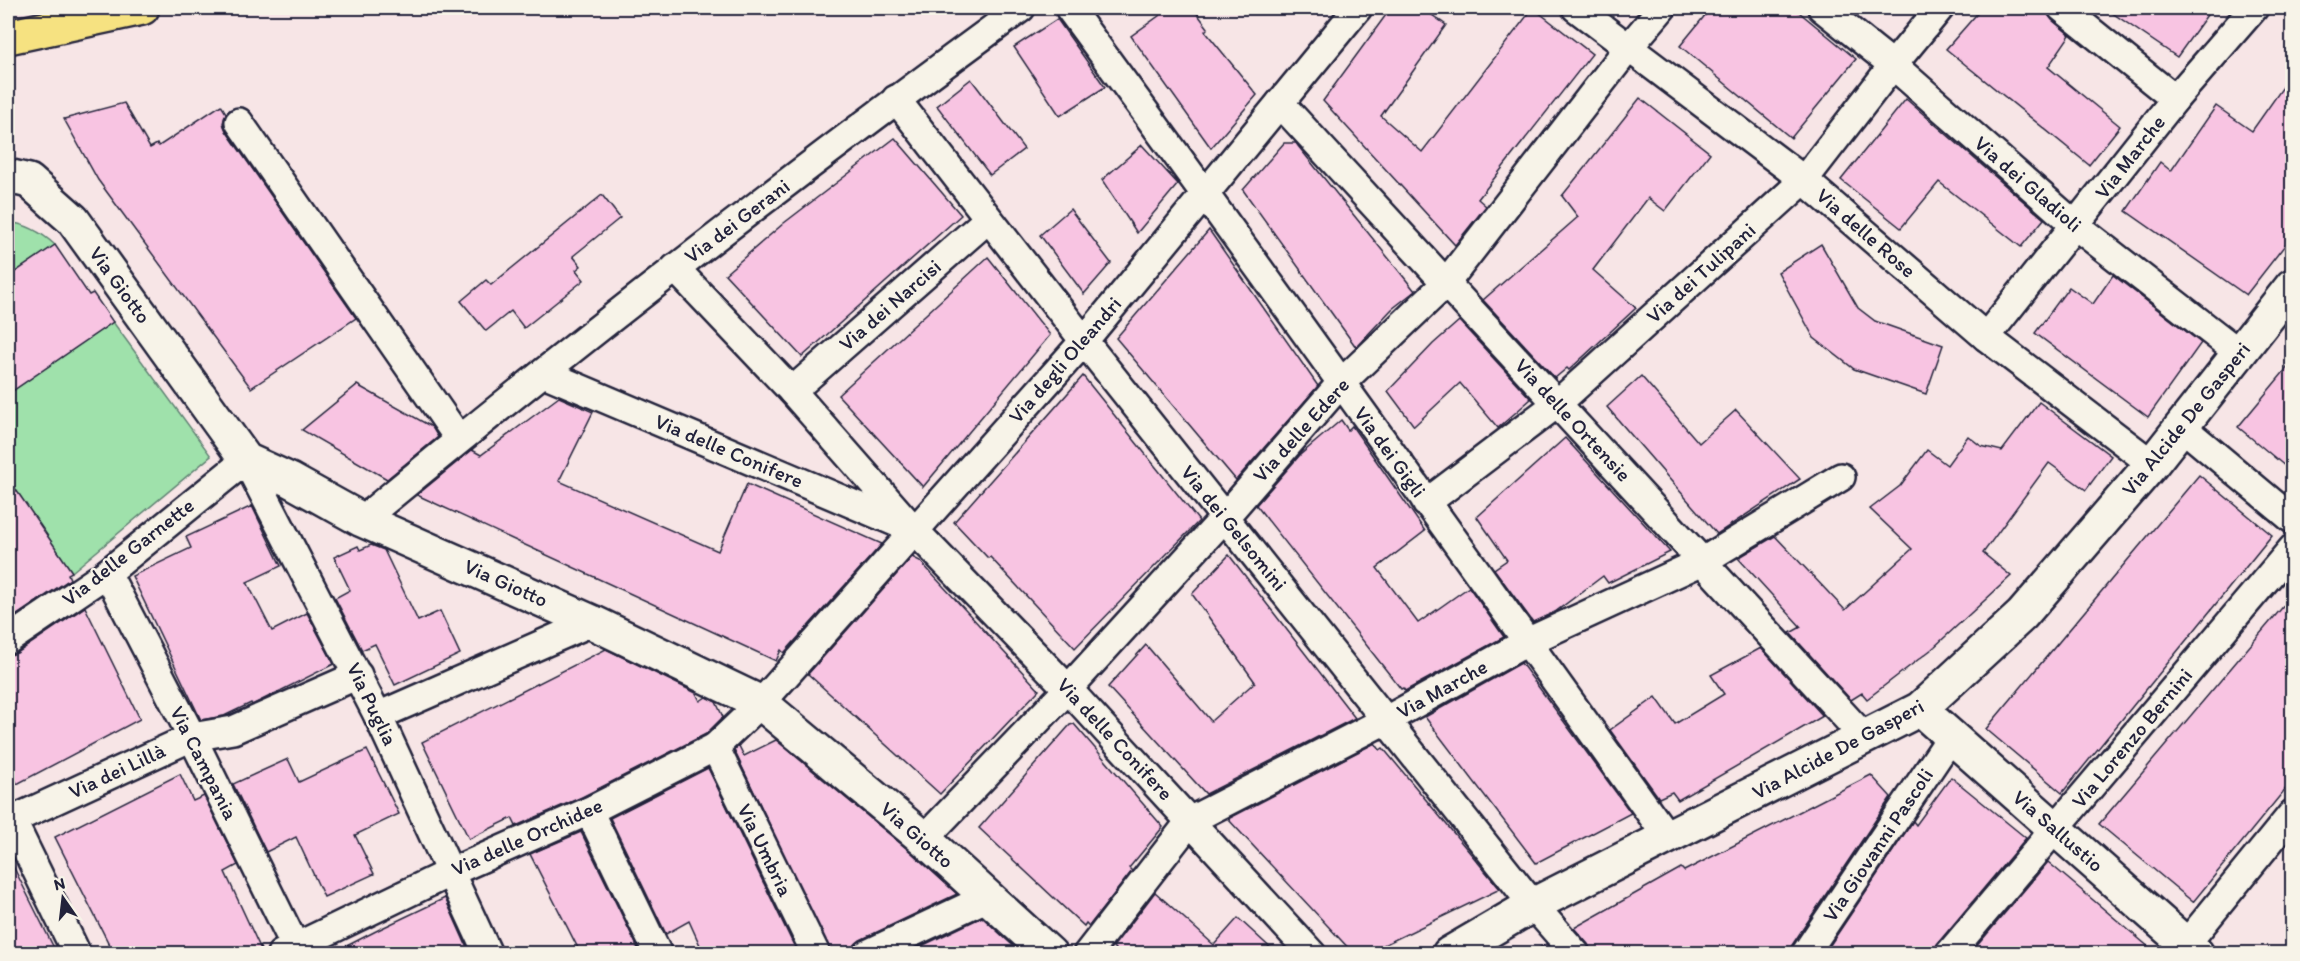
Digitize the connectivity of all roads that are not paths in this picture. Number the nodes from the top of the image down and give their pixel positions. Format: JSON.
{"nodes":[{"id":1,"x":142,"y":8,"type":"edge"},
{"id":2,"x":1021,"y":8,"type":"edge"},
{"id":3,"x":1069,"y":8,"type":"edge"},
{"id":4,"x":1358,"y":8,"type":"edge"},
{"id":5,"x":1576,"y":8,"type":"edge"},
{"id":6,"x":1662,"y":8,"type":"edge"},
{"id":7,"x":1822,"y":8,"type":"edge"},
{"id":8,"x":1941,"y":8,"type":"edge"},
{"id":9,"x":2062,"y":8,"type":"edge"},
{"id":10,"x":2254,"y":8,"type":"edge"},
{"id":11,"x":16,"y":34,"type":"edge"},
{"id":12,"x":1629,"y":47,"type":"junction"},
{"id":13,"x":1893,"y":65,"type":"junction"},
{"id":14,"x":896,"y":99,"type":"junction"},
{"id":15,"x":2175,"y":99,"type":"junction"},
{"id":16,"x":1280,"y":103,"type":"junction"},
{"id":17,"x":239,"y":122,"type":"dead end"},
{"id":18,"x":8,"y":176,"type":"edge"},
{"id":19,"x":1804,"y":180,"type":"junction"},
{"id":20,"x":1205,"y":192,"type":"junction"},
{"id":21,"x":988,"y":219,"type":"junction"},
{"id":22,"x":2076,"y":226,"type":"junction"},
{"id":23,"x":675,"y":268,"type":"junction"},
{"id":24,"x":1446,"y":283,"type":"junction"},
{"id":25,"x":2292,"y":286,"type":"edge"},
{"id":26,"x":1986,"y":337,"type":"junction"},
{"id":27,"x":1084,"y":341,"type":"junction"},
{"id":28,"x":2239,"y":353,"type":"junction"},
{"id":29,"x":544,"y":373,"type":"junction"},
{"id":30,"x":1340,"y":384,"type":"junction"},
{"id":31,"x":792,"y":391,"type":"junction"},
{"id":32,"x":1558,"y":403,"type":"junction"},
{"id":33,"x":2182,"y":427,"type":"junction"},
{"id":34,"x":459,"y":439,"type":"junction"},
{"id":35,"x":246,"y":460,"type":"junction"},
{"id":36,"x":2152,"y":464,"type":"junction"},
{"id":37,"x":1841,"y":477,"type":"dead end"},
{"id":38,"x":1426,"y":503,"type":"junction"},
{"id":39,"x":1225,"y":517,"type":"junction"},
{"id":40,"x":2292,"y":519,"type":"edge"},
{"id":41,"x":362,"y":520,"type":"junction"},
{"id":42,"x":914,"y":530,"type":"junction"},
{"id":43,"x":2292,"y":549,"type":"edge"},
{"id":44,"x":1703,"y":561,"type":"junction"},
{"id":45,"x":107,"y":573,"type":"junction"},
{"id":46,"x":592,"y":622,"type":"junction"},
{"id":47,"x":8,"y":640,"type":"edge"},
{"id":48,"x":1527,"y":642,"type":"junction"},
{"id":49,"x":358,"y":675,"type":"junction"},
{"id":50,"x":1068,"y":689,"type":"junction"},
{"id":51,"x":761,"y":703,"type":"junction"},
{"id":52,"x":1920,"y":709,"type":"junction"},
{"id":53,"x":378,"y":716,"type":"junction"},
{"id":54,"x":1386,"y":720,"type":"junction"},
{"id":55,"x":192,"y":737,"type":"junction"},
{"id":56,"x":1951,"y":737,"type":"junction"},
{"id":57,"x":1865,"y":738,"type":"junction"},
{"id":58,"x":715,"y":747,"type":"junction"},
{"id":59,"x":589,"y":811,"type":"junction"},
{"id":60,"x":2292,"y":814,"type":"edge"},
{"id":61,"x":1191,"y":820,"type":"junction"},
{"id":62,"x":10,"y":821,"type":"edge"},
{"id":63,"x":2055,"y":828,"type":"junction"},
{"id":64,"x":1668,"y":838,"type":"junction"},
{"id":65,"x":924,"y":839,"type":"junction"},
{"id":66,"x":450,"y":872,"type":"junction"},
{"id":67,"x":988,"y":897,"type":"junction"},
{"id":68,"x":1533,"y":905,"type":"junction"},
{"id":69,"x":2187,"y":950,"type":"edge"},
{"id":70,"x":292,"y":951,"type":"edge"},
{"id":71,"x":77,"y":954,"type":"edge"},
{"id":72,"x":488,"y":954,"type":"edge"},
{"id":73,"x":658,"y":954,"type":"edge"},
{"id":74,"x":816,"y":954,"type":"edge"},
{"id":75,"x":867,"y":954,"type":"edge"},
{"id":76,"x":1050,"y":954,"type":"edge"},
{"id":77,"x":1087,"y":954,"type":"edge"},
{"id":78,"x":1312,"y":954,"type":"edge"},
{"id":79,"x":1449,"y":954,"type":"edge"},
{"id":80,"x":1576,"y":954,"type":"edge"},
{"id":81,"x":1805,"y":954,"type":"edge"},
{"id":82,"x":1949,"y":954,"type":"edge"}],
"edges":[{"from":1,"to":11,"type":"main road"},
{"from":2,"to":14,"type":"street","name":"Via dei Gerani"},
{"from":3,"to":20,"type":"street","name":"Via dei Gigli"},
{"from":4,"to":16,"type":"street","name":"Via degli Oleandri"},
{"from":5,"to":12,"type":"street","name":"Via delle Rose"},
{"from":6,"to":12,"type":"street","name":"Via delle Edere"},
{"from":7,"to":13,"type":"street","name":"Via dei Gladioli"},
{"from":8,"to":13,"type":"street","name":"Via dei Tulipani"},
{"from":9,"to":15,"type":"street"},
{"from":10,"to":15,"type":"street","name":"Via Marche"},
{"from":12,"to":19,"type":"street","name":"Via delle Rose"},
{"from":12,"to":24,"type":"street","name":"Via delle Edere"},
{"from":13,"to":19,"type":"street","name":"Via dei Tulipani"},
{"from":13,"to":22,"type":"street","name":"Via dei Gladioli"},
{"from":14,"to":21,"type":"street","name":"Via dei Gelsomini"},
{"from":14,"to":23,"type":"street","name":"Via dei Gerani"},
{"from":15,"to":22,"type":"street","name":"Via Marche"},
{"from":16,"to":20,"type":"street","name":"Via degli Oleandri"},
{"from":16,"to":24,"type":"street","name":"Via delle Ortensie"},
{"from":17,"to":34,"type":"street"},
{"from":18,"to":35,"type":"street","name":"Via Giotto"},
{"from":19,"to":26,"type":"street","name":"Via delle Rose"},
{"from":19,"to":32,"type":"street","name":"Via dei Tulipani"},
{"from":20,"to":27,"type":"street","name":"Via degli Oleandri"},
{"from":20,"to":30,"type":"street","name":"Via dei Gigli"},
{"from":21,"to":27,"type":"street","name":"Via dei Gelsomini"},
{"from":21,"to":31,"type":"street","name":"Via dei Narcisi"},
{"from":22,"to":26,"type":"street","name":"Via Marche"},
{"from":22,"to":28,"type":"street","name":"Via dei Gladioli"},
{"from":23,"to":29,"type":"street","name":"Via dei Gerani"},
{"from":23,"to":31,"type":"street","name":"Via delle Conifere"},
{"from":24,"to":30,"type":"street","name":"Via delle Edere"},
{"from":24,"to":32,"type":"street","name":"Via delle Ortensie"},
{"from":25,"to":28,"type":"street","name":"Via Alcide De Gasperi"},
{"from":26,"to":36,"type":"street","name":"Via delle Rose"},
{"from":27,"to":39,"type":"street","name":"Via dei Gelsomini"},
{"from":27,"to":42,"type":"street","name":"Via degli Oleandri"},
{"from":28,"to":33,"type":"street","name":"Via Alcide De Gasperi"},
{"from":29,"to":34,"type":"street","name":"Via dei Gerani"},
{"from":29,"to":42,"type":"street","name":"Via delle Conifere"},
{"from":30,"to":38,"type":"street","name":"Via dei Gigli"},
{"from":30,"to":39,"type":"street","name":"Via delle Edere"},
{"from":31,"to":42,"type":"street","name":"Via delle Conifere"},
{"from":32,"to":38,"type":"street","name":"Via dei Tulipani"},
{"from":32,"to":44,"type":"street","name":"Via delle Ortensie"},
{"from":33,"to":36,"type":"street","name":"Via Alcide De Gasperi"},
{"from":33,"to":40,"type":"street"},
{"from":34,"to":41,"type":"street","name":"Via dei Gerani"},
{"from":35,"to":41,"type":"street","name":"Via Giotto"},
{"from":35,"to":45,"type":"street","name":"Via delle Garnette"},
{"from":35,"to":49,"type":"street","name":"Via Puglia"},
{"from":36,"to":52,"type":"street","name":"Via Alcide De Gasperi"},
{"from":37,"to":44,"type":"street","name":"Via Marche"},
{"from":38,"to":48,"type":"street","name":"Via dei Gigli"},
{"from":39,"to":50,"type":"street","name":"Via delle Edere"},
{"from":39,"to":54,"type":"street","name":"Via dei Gelsomini"},
{"from":41,"to":46,"type":"street","name":"Via Giotto"},
{"from":42,"to":50,"type":"street","name":"Via delle Conifere"},
{"from":42,"to":51,"type":"street","name":"Via degli Oleandri"},
{"from":43,"to":63,"type":"street","name":"Via Lorenzo Bernini"},
{"from":44,"to":48,"type":"street","name":"Via Marche"},
{"from":44,"to":57,"type":"street","name":"Via delle Ortensie"},
{"from":45,"to":47,"type":"street","name":"Via delle Garnette"},
{"from":45,"to":55,"type":"street","name":"Via Campania"},
{"from":46,"to":51,"type":"street","name":"Via Giotto"},
{"from":46,"to":53,"type":"street"},
{"from":48,"to":54,"type":"street","name":"Via Marche"},
{"from":48,"to":64,"type":"street","name":"Via dei Gigli"},
{"from":49,"to":53,"type":"street","name":"Via Puglia"},
{"from":49,"to":55,"type":"street","name":"Via dei Lillà"},
{"from":50,"to":61,"type":"street","name":"Via delle Conifere"},
{"from":50,"to":65,"type":"street","name":"Via delle Edere"},
{"from":51,"to":58,"type":"street","name":"Via delle Orchidee"},
{"from":51,"to":65,"type":"street","name":"Via Giotto"},
{"from":52,"to":56,"type":"street","name":"Via Sallustio"},
{"from":52,"to":57,"type":"street","name":"Via Alcide De Gasperi"},
{"from":53,"to":66,"type":"street","name":"Via Puglia"},
{"from":54,"to":61,"type":"street","name":"Via Marche"},
{"from":54,"to":68,"type":"street","name":"Via dei Gelsomini"},
{"from":55,"to":62,"type":"street","name":"Via dei Lillà"},
{"from":55,"to":70,"type":"street","name":"Via Campania"},
{"from":56,"to":63,"type":"street","name":"Via Sallustio"},
{"from":56,"to":81,"type":"street","name":"Via Giovanni Pascoli"},
{"from":57,"to":64,"type":"street","name":"Via Alcide De Gasperi"},
{"from":58,"to":59,"type":"street","name":"Via delle Orchidee"},
{"from":58,"to":74,"type":"street","name":"Via Umbria"},
{"from":59,"to":66,"type":"street","name":"Via delle Orchidee"},
{"from":59,"to":73,"type":"street"},
{"from":60,"to":69,"type":"street"},
{"from":61,"to":77,"type":"street","name":"Via Marche"},
{"from":61,"to":78,"type":"street","name":"Via delle Conifere"},
{"from":62,"to":71,"type":"street","name":"Via dei Lillà"},
{"from":63,"to":69,"type":"street","name":"Via Sallustio"},
{"from":63,"to":82,"type":"street","name":"Via Lorenzo Bernini"},
{"from":64,"to":68,"type":"street","name":"Via Alcide De Gasperi"},
{"from":65,"to":67,"type":"street","name":"Via Giotto"},
{"from":66,"to":70,"type":"street","name":"Via delle Orchidee"},
{"from":66,"to":72,"type":"street","name":"Via Puglia"},
{"from":67,"to":75,"type":"street"},
{"from":67,"to":76,"type":"street","name":"Via Giotto"},
{"from":68,"to":79,"type":"street","name":"Via Alcide De Gasperi"},
{"from":68,"to":80,"type":"street","name":"Via dei Gelsomini"}]}
